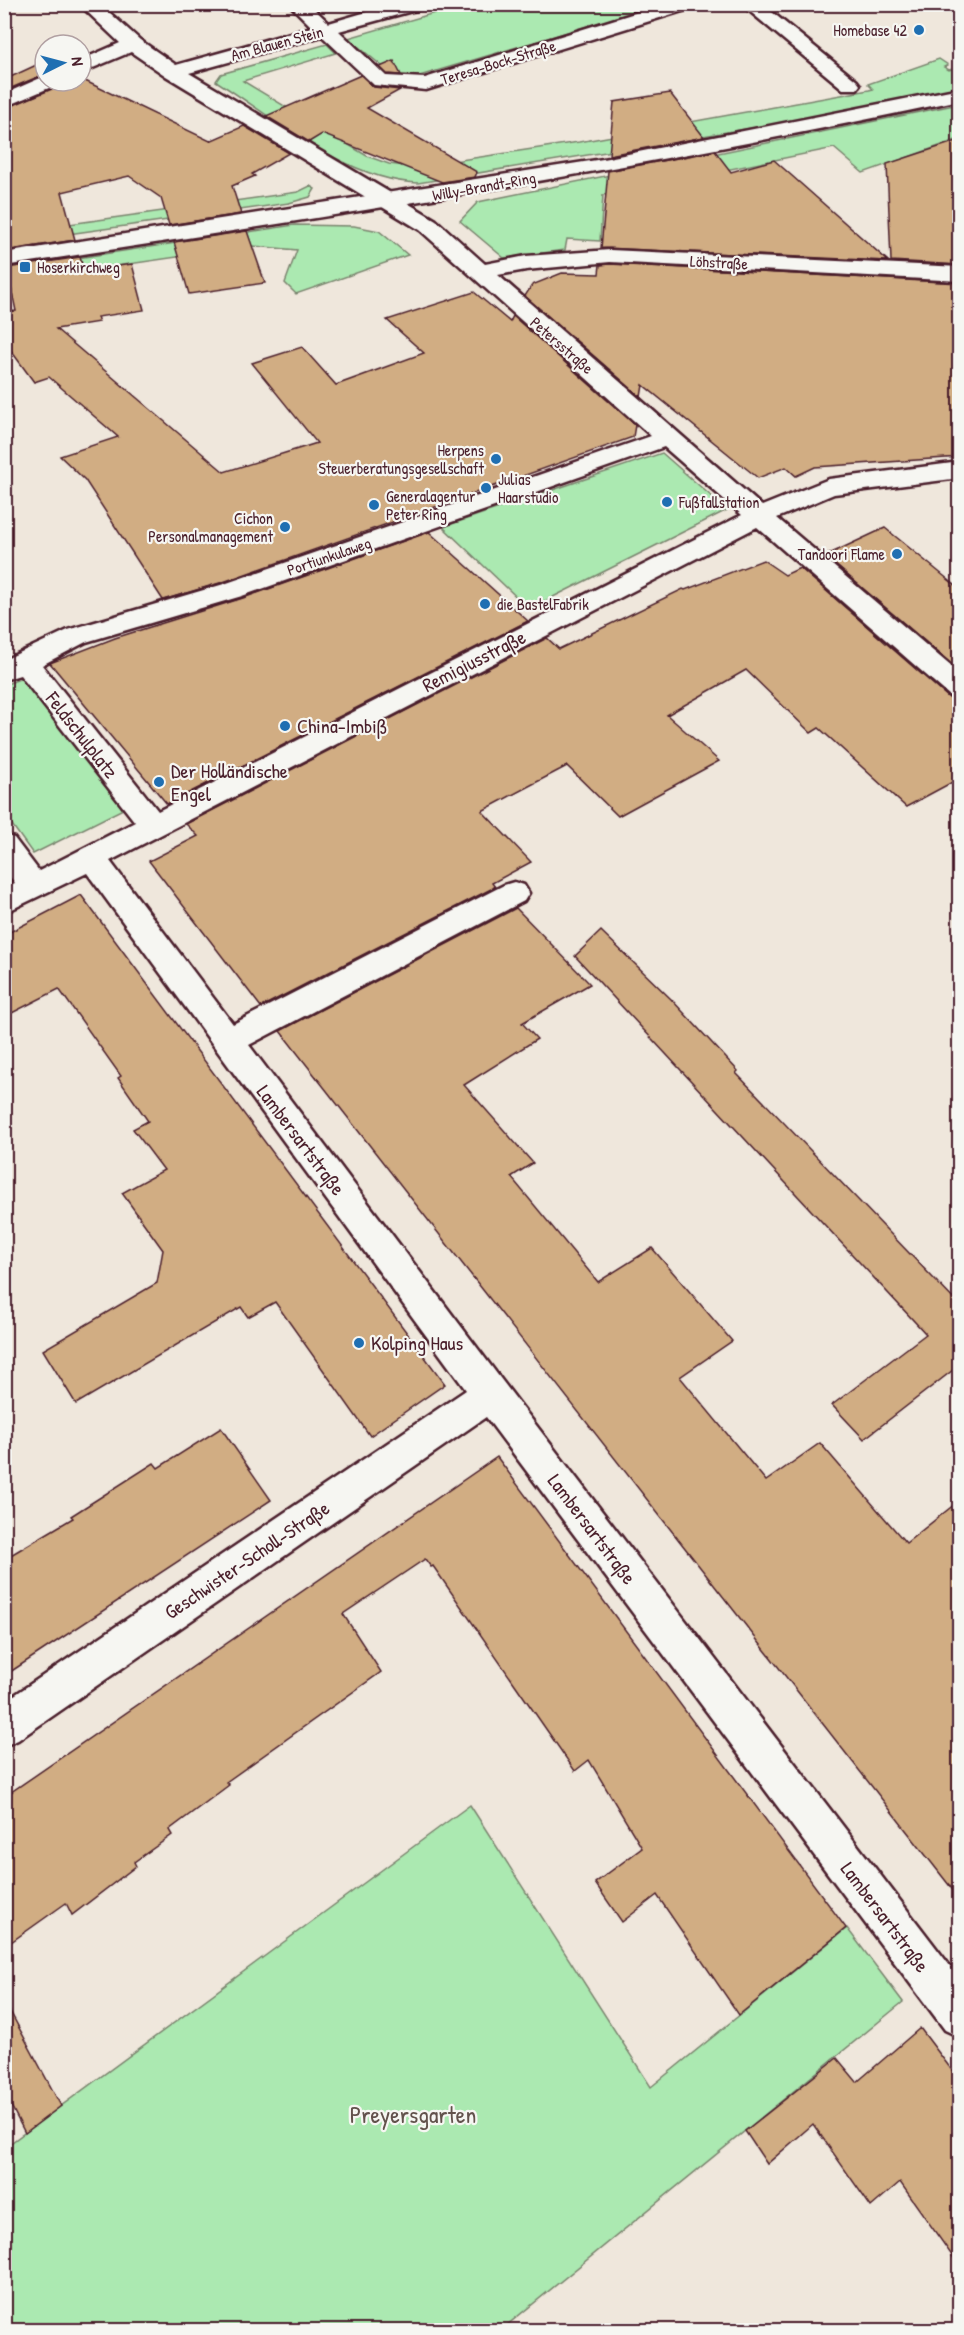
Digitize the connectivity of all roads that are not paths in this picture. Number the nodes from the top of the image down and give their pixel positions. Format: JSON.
{"nodes":[{"id":1,"x":88,"y":4,"type":"edge"},
{"id":2,"x":298,"y":4,"type":"edge"},
{"id":3,"x":416,"y":4,"type":"edge"},
{"id":4,"x":685,"y":4,"type":"edge"},
{"id":5,"x":750,"y":4,"type":"edge"},
{"id":6,"x":327,"y":30,"type":"junction"},
{"id":7,"x":133,"y":44,"type":"junction"},
{"id":8,"x":93,"y":62,"type":"edge"},
{"id":9,"x":173,"y":72,"type":"junction"},
{"id":10,"x":850,"y":85,"type":"dead end"},
{"id":11,"x":33,"y":88,"type":"edge"},
{"id":12,"x":960,"y":94,"type":"edge"},
{"id":13,"x":4,"y":100,"type":"edge"},
{"id":14,"x":390,"y":202,"type":"junction"},
{"id":15,"x":4,"y":260,"type":"edge"},
{"id":16,"x":480,"y":272,"type":"junction"},
{"id":17,"x":960,"y":274,"type":"edge"},
{"id":18,"x":668,"y":438,"type":"junction"},
{"id":19,"x":960,"y":470,"type":"edge"},
{"id":20,"x":759,"y":516,"type":"junction"},
{"id":21,"x":15,"y":666,"type":"edge"},
{"id":22,"x":960,"y":689,"type":"edge"},
{"id":23,"x":153,"y":825,"type":"junction"},
{"id":24,"x":4,"y":846,"type":"edge"},
{"id":25,"x":91,"y":857,"type":"junction"},
{"id":26,"x":34,"y":887,"type":"junction"},
{"id":27,"x":514,"y":893,"type":"dead end"},
{"id":28,"x":4,"y":902,"type":"edge"},
{"id":29,"x":227,"y":1042,"type":"junction"},
{"id":30,"x":490,"y":1394,"type":"junction"},
{"id":31,"x":4,"y":1726,"type":"edge"},
{"id":32,"x":960,"y":2015,"type":"edge"}],
"edges":[{"from":1,"to":7,"type":"street","name":"Petersstraße"},
{"from":2,"to":6,"type":"street","name":"Teresa-Bock-Straße"},
{"from":3,"to":6,"type":"street","name":"Am Blauen Stein"},
{"from":4,"to":6,"type":"street","name":"Teresa-Bock-Straße"},
{"from":5,"to":10,"type":"street"},
{"from":6,"to":9,"type":"street","name":"Am Blauen Stein"},
{"from":7,"to":8,"type":"street"},
{"from":7,"to":9,"type":"street","name":"Petersstraße"},
{"from":9,"to":14,"type":"street","name":"Petersstraße"},
{"from":11,"to":13,"type":"street"},
{"from":12,"to":14,"type":"street","name":"Willy-Brandt-Ring"},
{"from":14,"to":15,"type":"street","name":"Willy-Brandt-Ring"},
{"from":14,"to":16,"type":"street","name":"Petersstraße"},
{"from":16,"to":17,"type":"street","name":"Löhstraße"},
{"from":16,"to":18,"type":"street","name":"Petersstraße"},
{"from":18,"to":20,"type":"street","name":"Petersstraße"},
{"from":18,"to":21,"type":"street","name":"Portiunkulaweg"},
{"from":19,"to":20,"type":"street","name":"Remigiusstraße"},
{"from":20,"to":22,"type":"street","name":"Petersstraße"},
{"from":20,"to":23,"type":"street","name":"Remigiusstraße"},
{"from":21,"to":23,"type":"street","name":"Feldschulplatz"},
{"from":23,"to":25,"type":"street","name":"Remigiusstraße"},
{"from":24,"to":26,"type":"street"},
{"from":25,"to":26,"type":"street","name":"Remigiusstraße"},
{"from":25,"to":29,"type":"street","name":"Lambersartstraße"},
{"from":26,"to":28,"type":"street","name":"Remigiusstraße"},
{"from":27,"to":29,"type":"street"},
{"from":29,"to":30,"type":"street","name":"Lambersartstraße"},
{"from":30,"to":31,"type":"street","name":"Geschwister-Scholl-Straße"},
{"from":30,"to":32,"type":"street","name":"Lambersartstraße"}]}
